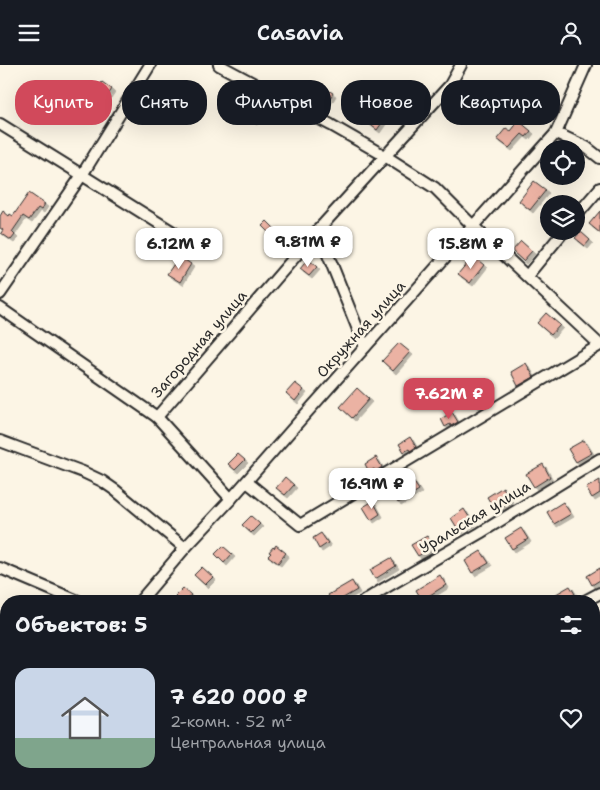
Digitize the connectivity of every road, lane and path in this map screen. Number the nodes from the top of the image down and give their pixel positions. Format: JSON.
{"nodes":[{"id":1,"x":150,"y":65,"type":"edge"},
{"id":2,"x":219,"y":65,"type":"edge"},
{"id":3,"x":461,"y":65,"type":"edge"},
{"id":4,"x":586,"y":65,"type":"edge"},
{"id":5,"x":0,"y":124,"type":"edge"},
{"id":6,"x":556,"y":133,"type":"junction"},
{"id":7,"x":385,"y":156,"type":"junction"},
{"id":8,"x":600,"y":158,"type":"edge"},
{"id":9,"x":82,"y":175,"type":"junction"},
{"id":10,"x":600,"y":188,"type":"edge"},
{"id":11,"x":585,"y":206,"type":"edge"},
{"id":12,"x":473,"y":226,"type":"junction"},
{"id":13,"x":318,"y":230,"type":"junction"},
{"id":14,"x":173,"y":232,"type":"dead end"},
{"id":15,"x":557,"y":240,"type":"edge"},
{"id":16,"x":527,"y":276,"type":"junction"},
{"id":17,"x":0,"y":294,"type":"edge"},
{"id":18,"x":0,"y":309,"type":"edge"},
{"id":19,"x":600,"y":345,"type":"edge"},
{"id":20,"x":364,"y":347,"type":"junction"},
{"id":21,"x":157,"y":417,"type":"junction"},
{"id":22,"x":0,"y":441,"type":"edge"},
{"id":23,"x":600,"y":459,"type":"edge"},
{"id":24,"x":247,"y":482,"type":"junction"},
{"id":25,"x":232,"y":499,"type":"junction"},
{"id":26,"x":185,"y":548,"type":"junction"},
{"id":27,"x":0,"y":568,"type":"edge"},
{"id":28,"x":64,"y":595,"type":"edge"},
{"id":29,"x":145,"y":595,"type":"edge"},
{"id":30,"x":374,"y":595,"type":"edge"}],
"edges":[{"from":1,"to":9,"type":"street"},
{"from":2,"to":7,"type":"street"},
{"from":3,"to":7,"type":"street","name":"Загородная улица"},
{"from":4,"to":6,"type":"street","name":"Окружная улица"},
{"from":5,"to":9,"type":"street"},
{"from":6,"to":8,"type":"street"},
{"from":6,"to":12,"type":"street","name":"Окружная улица"},
{"from":7,"to":12,"type":"street"},
{"from":7,"to":13,"type":"street","name":"Загородная улица"},
{"from":9,"to":14,"type":"street"},
{"from":9,"to":17,"type":"street"},
{"from":10,"to":11,"type":"street"},
{"from":12,"to":16,"type":"street"},
{"from":12,"to":20,"type":"street","name":"Окружная улица"},
{"from":13,"to":20,"type":"street"},
{"from":13,"to":21,"type":"street","name":"Загородная улица"},
{"from":15,"to":16,"type":"street"},
{"from":16,"to":19,"type":"street"},
{"from":18,"to":21,"type":"street"},
{"from":19,"to":24,"type":"street"},
{"from":20,"to":24,"type":"street","name":"Окружная улица"},
{"from":21,"to":25,"type":"street"},
{"from":22,"to":26,"type":"street"},
{"from":23,"to":30,"type":"street","name":"Уральская улица"},
{"from":24,"to":25,"type":"street","name":"Окружная улица"},
{"from":25,"to":26,"type":"street","name":"Окружная улица"},
{"from":26,"to":29,"type":"street","name":"Окружная улица"},
{"from":27,"to":28,"type":"street"}]}
